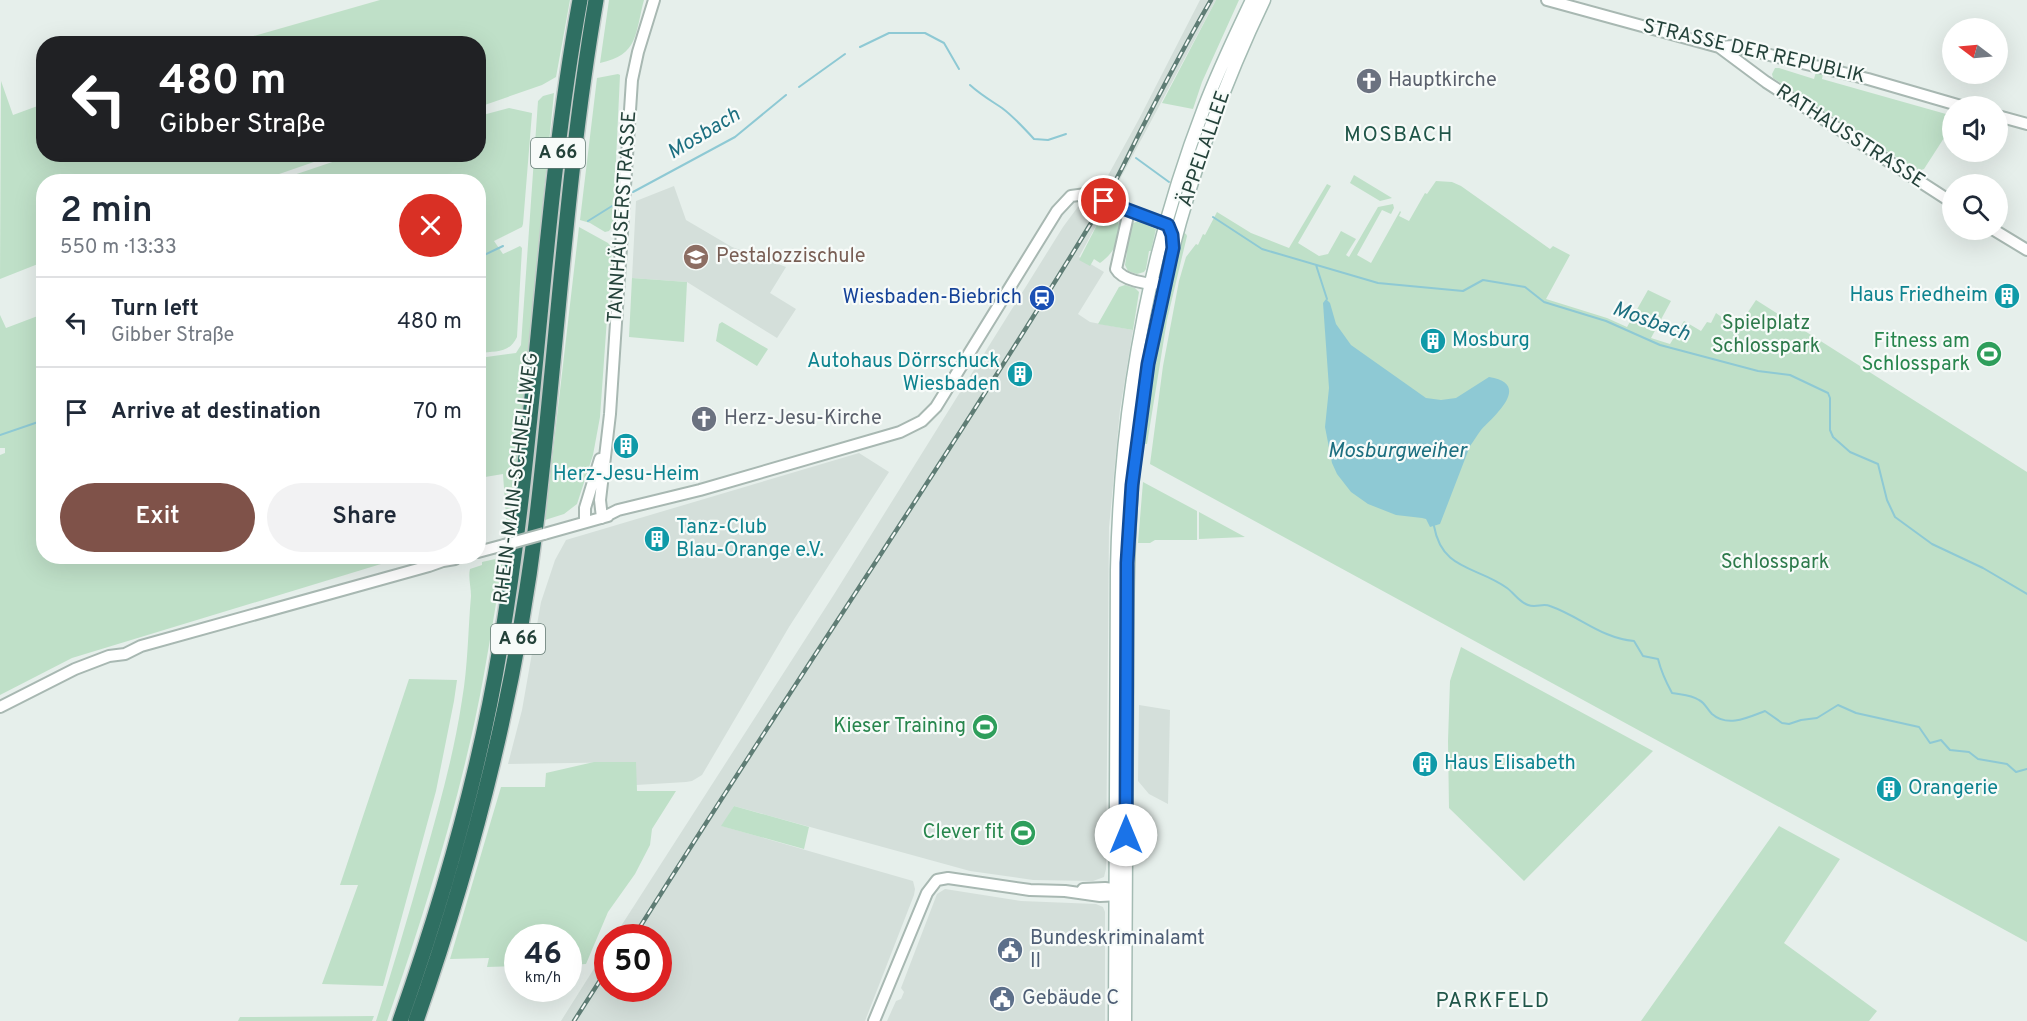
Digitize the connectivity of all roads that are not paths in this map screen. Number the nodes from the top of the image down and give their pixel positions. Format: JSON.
{"nodes":[{"id":1,"x":580,"y":0,"type":"edge"},
{"id":2,"x":596,"y":0,"type":"edge"},
{"id":3,"x":654,"y":0,"type":"edge"},
{"id":4,"x":1252,"y":0,"type":"edge"},
{"id":5,"x":1264,"y":0,"type":"edge"},
{"id":6,"x":1546,"y":0,"type":"edge"},
{"id":7,"x":1719,"y":47,"type":"junction"},
{"id":8,"x":1942,"y":101,"type":"edge"},
{"id":9,"x":2008,"y":119,"type":"edge"},
{"id":10,"x":2027,"y":124,"type":"edge"},
{"id":11,"x":1942,"y":196,"type":"edge"},
{"id":12,"x":1129,"y":211,"type":"junction"},
{"id":13,"x":1167,"y":225,"type":"junction"},
{"id":14,"x":2008,"y":238,"type":"edge"},
{"id":15,"x":1173,"y":248,"type":"junction"},
{"id":16,"x":2027,"y":250,"type":"edge"},
{"id":17,"x":1165,"y":280,"type":"junction"},
{"id":18,"x":1150,"y":283,"type":"junction"},
{"id":19,"x":607,"y":437,"type":"junction"},
{"id":20,"x":604,"y":517,"type":"junction"},
{"id":21,"x":585,"y":522,"type":"junction"},
{"id":22,"x":486,"y":550,"type":"edge"},
{"id":23,"x":436,"y":564,"type":"edge"},
{"id":24,"x":0,"y":707,"type":"edge"},
{"id":25,"x":1118,"y":892,"type":"junction"},
{"id":26,"x":400,"y":1021,"type":"edge"},
{"id":27,"x":416,"y":1021,"type":"edge"},
{"id":28,"x":874,"y":1021,"type":"edge"},
{"id":29,"x":1115,"y":1021,"type":"edge"},
{"id":30,"x":1125,"y":1021,"type":"edge"}],
"edges":[{"from":1,"to":26,"type":"highway","name":"RHEIN-MAIN-SCHNELLWEG","number":"A 66"},
{"from":2,"to":27,"type":"highway","name":"RHEIN-MAIN-SCHNELLWEG","number":"A 66"},
{"from":3,"to":19,"type":"street","name":"TANNHÄUSERSTRASSE"},
{"from":4,"to":13,"type":"main road","name":"ÄPPELALLEE"},
{"from":5,"to":15,"type":"main road","name":"ÄPPELALLEE"},
{"from":6,"to":7,"type":"street","name":"STRASSE DER REPUBLIK"},
{"from":7,"to":8,"type":"street","name":"STRASSE DER REPUBLIK"},
{"from":7,"to":11,"type":"street","name":"RATHAUSSTRASSE"},
{"from":9,"to":10,"type":"street"},
{"from":12,"to":13,"type":"street"},
{"from":12,"to":18,"type":"street"},
{"from":12,"to":20,"type":"street"},
{"from":13,"to":15,"type":"street"},
{"from":13,"to":18,"type":"main road","name":"ÄPPELALLEE"},
{"from":14,"to":16,"type":"street"},
{"from":15,"to":17,"type":"main road","name":"ÄPPELALLEE"},
{"from":17,"to":18,"type":"street"},
{"from":17,"to":25,"type":"main road","name":"ÄPPELALLEE"},
{"from":18,"to":25,"type":"main road","name":"ÄPPELALLEE"},
{"from":19,"to":20,"type":"street","name":"TANNHÄUSERSTRASSE"},
{"from":19,"to":21,"type":"street","name":"TANNHÄUSERSTRASSE"},
{"from":20,"to":21,"type":"street"},
{"from":21,"to":22,"type":"street","bridge":true},
{"from":23,"to":24,"type":"street"},
{"from":25,"to":28,"type":"street"},
{"from":25,"to":29,"type":"main road","name":"ÄPPELALLEE"},
{"from":25,"to":30,"type":"main road","name":"ÄPPELALLEE"}]}
